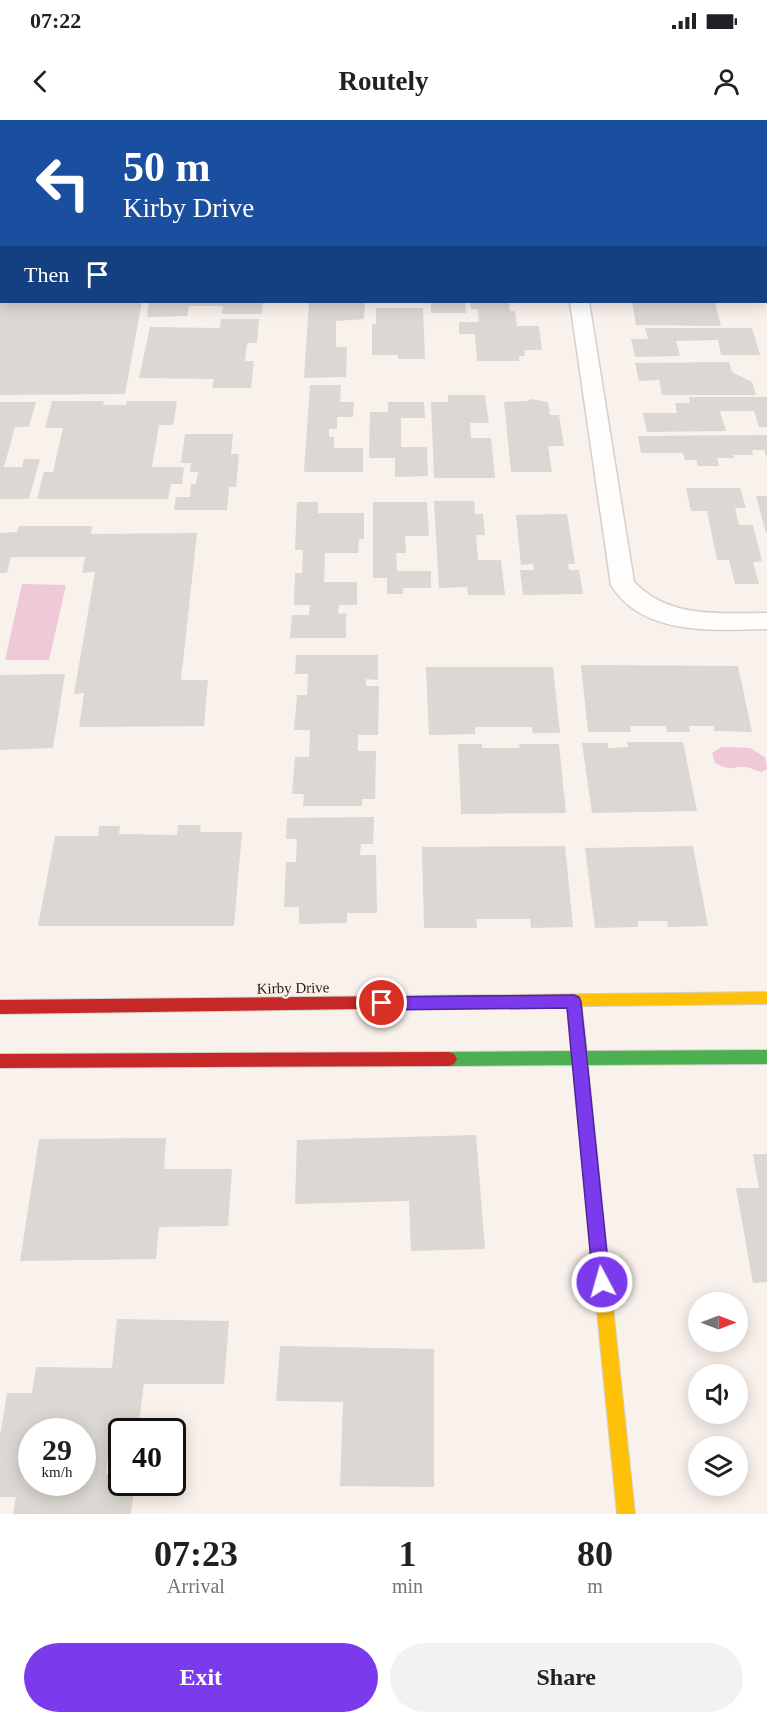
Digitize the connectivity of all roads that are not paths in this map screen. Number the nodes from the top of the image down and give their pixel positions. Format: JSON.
{"nodes":[{"id":1,"x":579,"y":303,"type":"edge"},
{"id":2,"x":767,"y":621,"type":"edge"},
{"id":3,"x":767,"y":998,"type":"edge"},
{"id":4,"x":574,"y":1002,"type":"junction"},
{"id":5,"x":0,"y":1007,"type":"edge"},
{"id":6,"x":579,"y":1057,"type":"junction"},
{"id":7,"x":767,"y":1057,"type":"edge"},
{"id":8,"x":0,"y":1061,"type":"edge"},
{"id":9,"x":626,"y":1514,"type":"edge"}],
"edges":[{"from":1,"to":2,"type":"street"},
{"from":3,"to":4,"type":"main road","name":"Kirby Drive"},
{"from":4,"to":5,"type":"main road","name":"Kirby Drive"},
{"from":4,"to":6,"type":"main road"},
{"from":6,"to":7,"type":"main road"},
{"from":6,"to":8,"type":"main road"},
{"from":6,"to":9,"type":"main road"}]}
